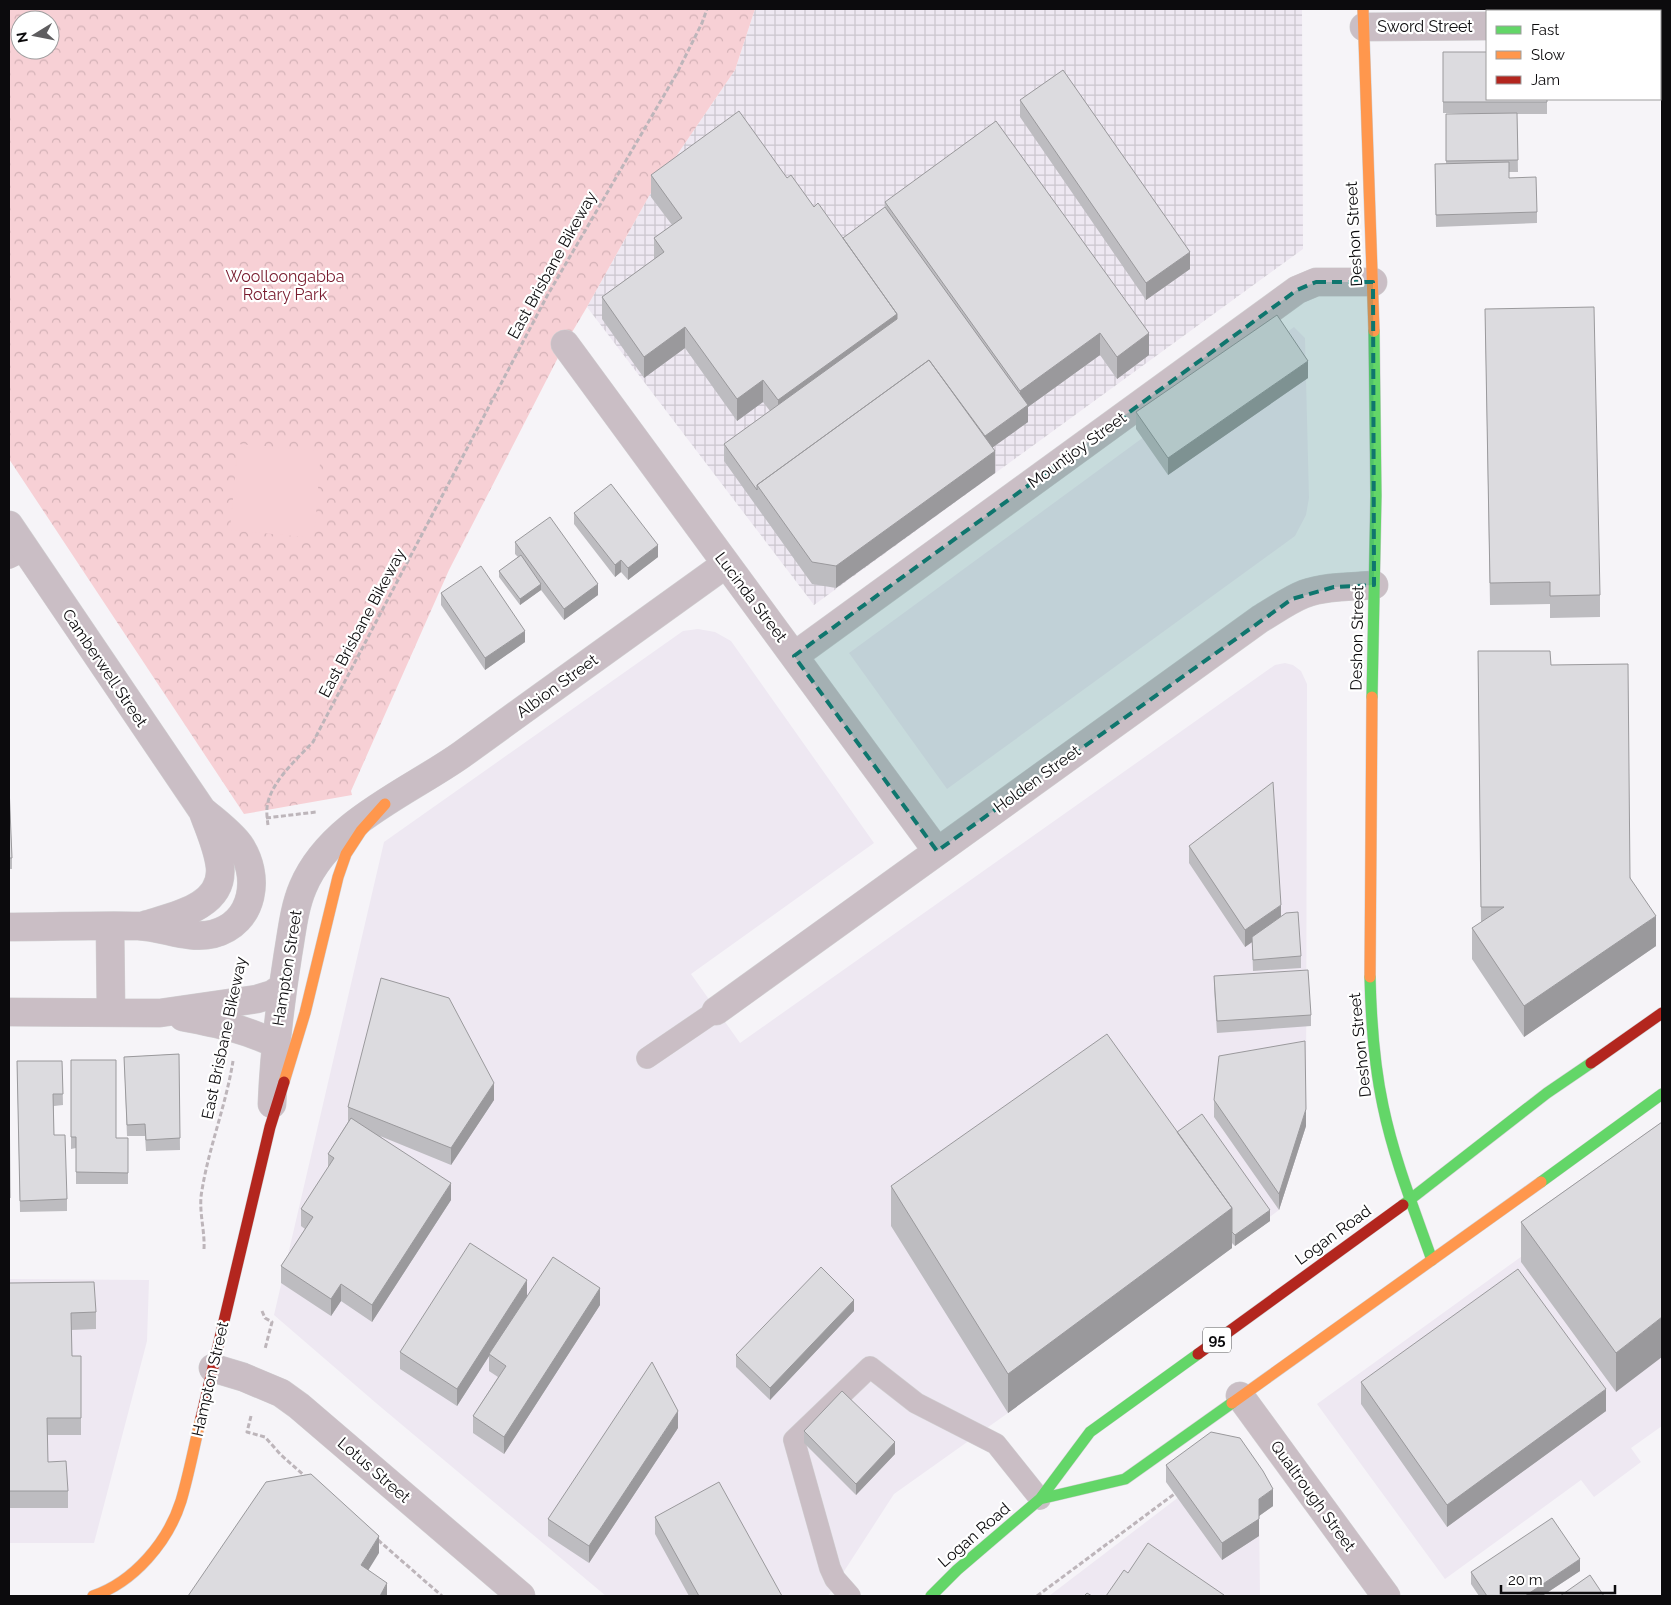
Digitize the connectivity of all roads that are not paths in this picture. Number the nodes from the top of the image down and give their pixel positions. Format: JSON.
{"nodes":[{"id":1,"x":1363,"y":18,"type":"edge"},
{"id":2,"x":1486,"y":26,"type":"edge"},
{"id":3,"x":1373,"y":282,"type":"junction"},
{"id":4,"x":565,"y":344,"type":"dead end"},
{"id":5,"x":9,"y":525,"type":"edge"},
{"id":6,"x":17,"y":554,"type":"edge"},
{"id":7,"x":726,"y":564,"type":"junction"},
{"id":8,"x":1374,"y":585,"type":"junction"},
{"id":9,"x":794,"y":656,"type":"junction"},
{"id":10,"x":202,"y":810,"type":"junction"},
{"id":11,"x":356,"y":829,"type":"junction"},
{"id":12,"x":937,"y":850,"type":"junction"},
{"id":13,"x":9,"y":926,"type":"edge"},
{"id":14,"x":140,"y":926,"type":"junction"},
{"id":15,"x":110,"y":927,"type":"junction"},
{"id":16,"x":283,"y":988,"type":"junction"},
{"id":17,"x":716,"y":1011,"type":"joint"},
{"id":18,"x":9,"y":1012,"type":"edge"},
{"id":19,"x":111,"y":1012,"type":"junction"},
{"id":20,"x":160,"y":1012,"type":"junction"},
{"id":21,"x":1662,"y":1014,"type":"edge"},
{"id":22,"x":276,"y":1044,"type":"junction"},
{"id":23,"x":647,"y":1058,"type":"dead end"},
{"id":24,"x":1662,"y":1094,"type":"edge"},
{"id":25,"x":270,"y":1127,"type":"junction"},
{"id":26,"x":1411,"y":1199,"type":"junction"},
{"id":27,"x":1432,"y":1260,"type":"junction"},
{"id":28,"x":213,"y":1368,"type":"junction"},
{"id":29,"x":1240,"y":1396,"type":"junction"},
{"id":30,"x":1040,"y":1499,"type":"junction"},
{"id":31,"x":129,"y":1587,"type":"edge"},
{"id":32,"x":93,"y":1596,"type":"edge"},
{"id":33,"x":521,"y":1596,"type":"edge"},
{"id":34,"x":850,"y":1596,"type":"edge"},
{"id":35,"x":931,"y":1596,"type":"edge"},
{"id":36,"x":1386,"y":1596,"type":"edge"}],
"edges":[{"from":1,"to":2,"type":"street","name":"Sword Street"},
{"from":1,"to":3,"type":"street","name":"Deshon Street"},
{"from":3,"to":8,"type":"street","name":"Deshon Street"},
{"from":3,"to":9,"type":"street","name":"Mountjoy Street"},
{"from":4,"to":7,"type":"street","name":"Lucinda Street"},
{"from":5,"to":6,"type":"street","name":"Camberwell Street"},
{"from":6,"to":10,"type":"street","name":"Camberwell Street"},
{"from":7,"to":9,"type":"street","name":"Lucinda Street"},
{"from":7,"to":11,"type":"street","name":"Albion Street"},
{"from":8,"to":12,"type":"street","name":"Holden Street"},
{"from":8,"to":26,"type":"street","name":"Deshon Street"},
{"from":9,"to":12,"type":"street","name":"Lucinda Street"},
{"from":10,"to":14,"type":"street","name":"Camberwell Street"},
{"from":10,"to":14,"type":"street","name":"Camberwell Street"},
{"from":11,"to":16,"type":"street","name":"Hampton Street"},
{"from":11,"to":25,"type":"street","name":"Hampton Street"},
{"from":12,"to":17,"type":"street","name":"Holden Street"},
{"from":13,"to":15,"type":"street"},
{"from":14,"to":15,"type":"street"},
{"from":15,"to":19,"type":"street"},
{"from":16,"to":20,"type":"street"},
{"from":16,"to":22,"type":"street","name":"Hampton Street"},
{"from":17,"to":23,"type":"lane"},
{"from":18,"to":19,"type":"street"},
{"from":19,"to":20,"type":"street"},
{"from":20,"to":22,"type":"street"},
{"from":21,"to":26,"type":"street","name":"Logan Road","number":"95"},
{"from":22,"to":25,"type":"street","name":"Hampton Street"},
{"from":24,"to":27,"type":"street","name":"Logan Road","number":"95"},
{"from":25,"to":28,"type":"street","name":"Hampton Street"},
{"from":26,"to":27,"type":"street","name":"Deshon Street"},
{"from":26,"to":30,"type":"street","name":"Logan Road","number":"95"},
{"from":27,"to":29,"type":"street","name":"Logan Road","number":"95"},
{"from":28,"to":31,"type":"street","name":"Hampton Street"},
{"from":28,"to":33,"type":"street","name":"Lotus Street"},
{"from":29,"to":30,"type":"street","name":"Logan Road","number":"95"},
{"from":29,"to":36,"type":"street","name":"Qualtrough Street"},
{"from":30,"to":34,"type":"lane"},
{"from":30,"to":35,"type":"street","name":"Logan Road","number":"95"},
{"from":31,"to":32,"type":"street","name":"Hampton Street"}]}
